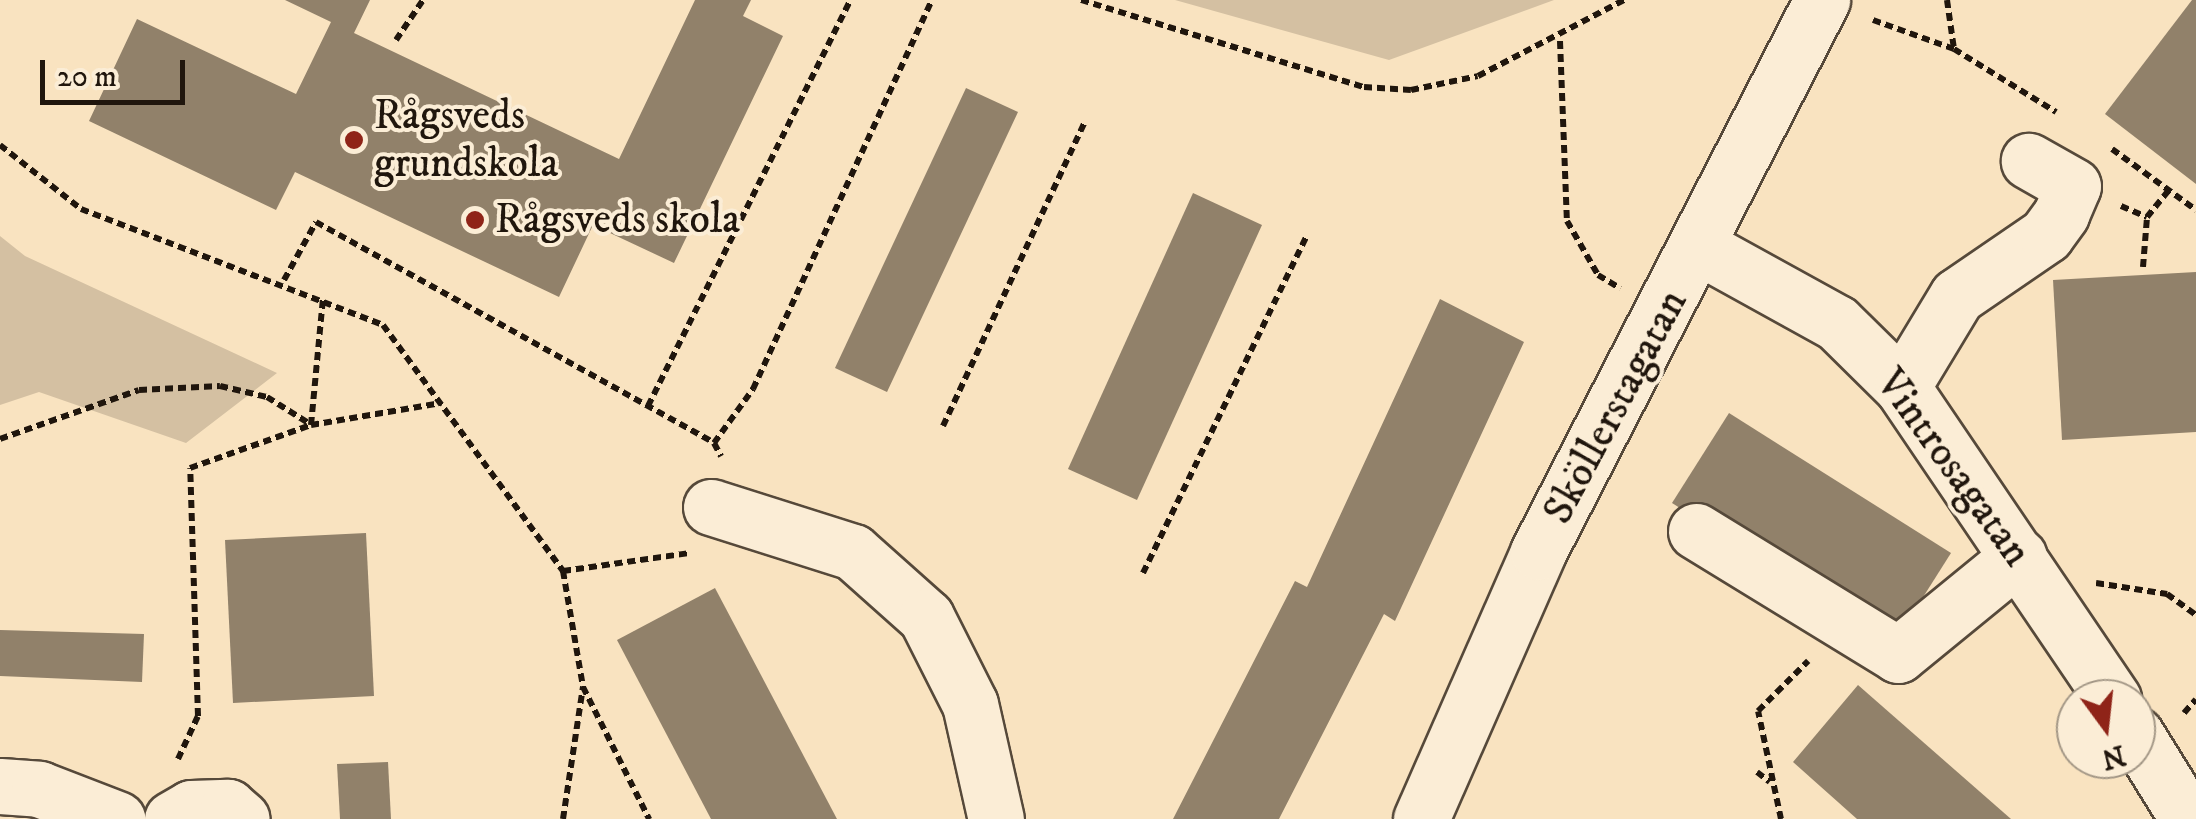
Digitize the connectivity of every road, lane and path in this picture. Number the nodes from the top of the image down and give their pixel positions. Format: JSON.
{"nodes":[{"id":1,"x":423,"y":0,"type":"edge"},
{"id":2,"x":850,"y":0,"type":"edge"},
{"id":3,"x":932,"y":0,"type":"edge"},
{"id":4,"x":1081,"y":0,"type":"edge"},
{"id":5,"x":1624,"y":0,"type":"edge"},
{"id":6,"x":1822,"y":0,"type":"edge"},
{"id":7,"x":1948,"y":0,"type":"edge"},
{"id":8,"x":396,"y":40,"type":"dead end"},
{"id":9,"x":1560,"y":41,"type":"junction"},
{"id":10,"x":1954,"y":49,"type":"dead end"},
{"id":11,"x":1084,"y":122,"type":"dead end"},
{"id":12,"x":0,"y":145,"type":"edge"},
{"id":13,"x":2029,"y":161,"type":"dead end"},
{"id":14,"x":2169,"y":190,"type":"dead end"},
{"id":15,"x":1307,"y":236,"type":"dead end"},
{"id":16,"x":1702,"y":248,"type":"junction"},
{"id":17,"x":2142,"y":267,"type":"dead end"},
{"id":18,"x":284,"y":280,"type":"junction"},
{"id":19,"x":1622,"y":290,"type":"dead end"},
{"id":20,"x":323,"y":298,"type":"junction"},
{"id":21,"x":1902,"y":387,"type":"junction"},
{"id":22,"x":440,"y":403,"type":"junction"},
{"id":23,"x":648,"y":406,"type":"junction"},
{"id":24,"x":311,"y":425,"type":"junction"},
{"id":25,"x":943,"y":426,"type":"dead end"},
{"id":26,"x":0,"y":439,"type":"edge"},
{"id":27,"x":714,"y":443,"type":"junction"},
{"id":28,"x":710,"y":506,"type":"junction"},
{"id":29,"x":1696,"y":531,"type":"dead end"},
{"id":30,"x":2019,"y":556,"type":"junction"},
{"id":31,"x":563,"y":571,"type":"junction"},
{"id":32,"x":1143,"y":574,"type":"dead end"},
{"id":33,"x":2055,"y":608,"type":"junction"},
{"id":34,"x":2196,"y":615,"type":"edge"},
{"id":35,"x":1818,"y":650,"type":"dead end"},
{"id":36,"x":2100,"y":679,"type":"edge"},
{"id":37,"x":583,"y":687,"type":"junction"},
{"id":38,"x":2156,"y":767,"type":"edge"},
{"id":39,"x":1756,"y":772,"type":"dead end"},
{"id":40,"x":1771,"y":782,"type":"junction"},
{"id":41,"x":0,"y":786,"type":"edge"},
{"id":42,"x":173,"y":793,"type":"edge"},
{"id":43,"x":118,"y":819,"type":"edge"},
{"id":44,"x":242,"y":819,"type":"edge"},
{"id":45,"x":563,"y":819,"type":"edge"},
{"id":46,"x":650,"y":819,"type":"edge"},
{"id":47,"x":996,"y":819,"type":"edge"},
{"id":48,"x":1422,"y":819,"type":"edge"},
{"id":49,"x":1781,"y":819,"type":"edge"},
{"id":50,"x":2188,"y":819,"type":"edge"}],
"edges":[{"from":1,"to":8,"type":"path"},
{"from":2,"to":23,"type":"path"},
{"from":3,"to":27,"type":"path"},
{"from":4,"to":9,"type":"path"},
{"from":5,"to":9,"type":"path"},
{"from":6,"to":16,"type":"street","name":"Sköllerstagatan"},
{"from":7,"to":10,"type":"path"},
{"from":9,"to":19,"type":"path"},
{"from":11,"to":25,"type":"path"},
{"from":12,"to":18,"type":"path"},
{"from":13,"to":21,"type":"street"},
{"from":14,"to":17,"type":"path"},
{"from":15,"to":32,"type":"path"},
{"from":16,"to":21,"type":"street","name":"Vintrosagatan"},
{"from":16,"to":48,"type":"street","name":"Sköllerstagatan"},
{"from":18,"to":20,"type":"path"},
{"from":18,"to":23,"type":"path"},
{"from":20,"to":22,"type":"path"},
{"from":20,"to":24,"type":"path"},
{"from":21,"to":30,"type":"street","name":"Vintrosagatan"},
{"from":22,"to":24,"type":"path"},
{"from":22,"to":31,"type":"path"},
{"from":23,"to":27,"type":"path"},
{"from":24,"to":26,"type":"path"},
{"from":24,"to":42,"type":"path"},
{"from":27,"to":28,"type":"path"},
{"from":28,"to":31,"type":"path"},
{"from":28,"to":47,"type":"street"},
{"from":29,"to":30,"type":"street"},
{"from":30,"to":33,"type":"street","name":"Vintrosagatan"},
{"from":31,"to":37,"type":"path"},
{"from":33,"to":34,"type":"path"},
{"from":33,"to":36,"type":"street","name":"Vintrosagatan"},
{"from":35,"to":40,"type":"path"},
{"from":37,"to":45,"type":"path"},
{"from":37,"to":46,"type":"path"},
{"from":38,"to":50,"type":"street"},
{"from":39,"to":40,"type":"path"},
{"from":40,"to":49,"type":"path"},
{"from":41,"to":43,"type":"street"},
{"from":42,"to":44,"type":"street"}]}
